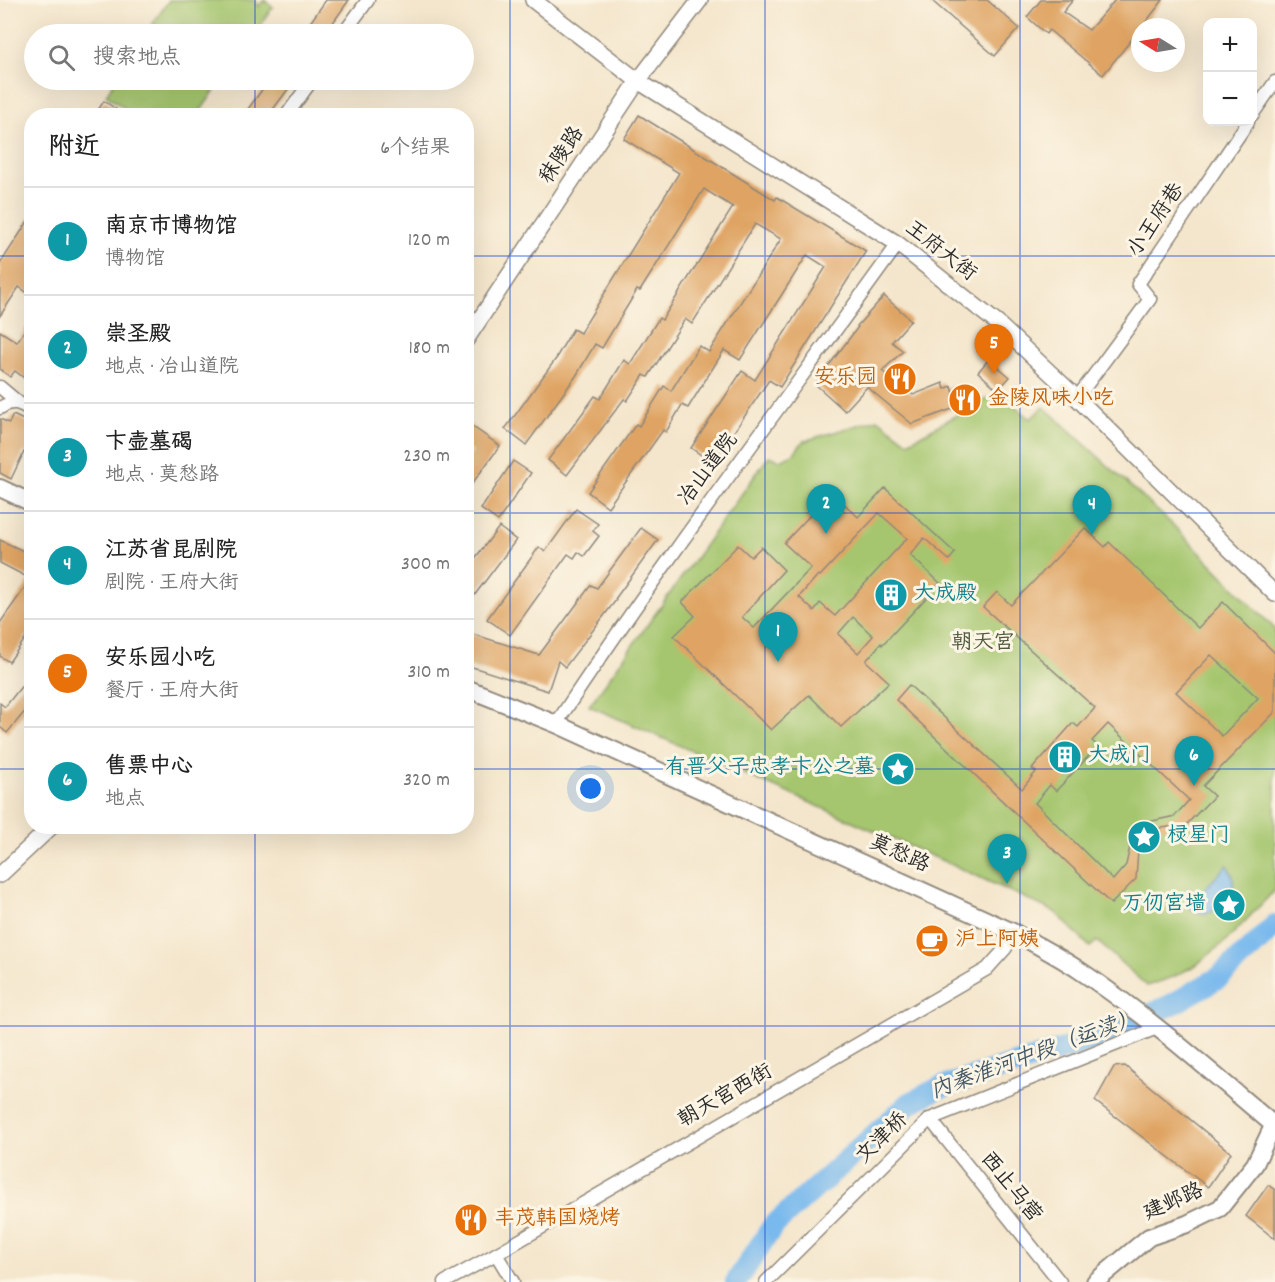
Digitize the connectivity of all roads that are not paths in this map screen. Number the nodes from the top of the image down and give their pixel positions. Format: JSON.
{"nodes":[{"id":1,"x":368,"y":0,"type":"edge"},
{"id":2,"x":533,"y":0,"type":"edge"},
{"id":3,"x":700,"y":0,"type":"edge"},
{"id":4,"x":350,"y":24,"type":"edge"},
{"id":5,"x":638,"y":81,"type":"junction"},
{"id":6,"x":1275,"y":82,"type":"edge"},
{"id":7,"x":305,"y":90,"type":"edge"},
{"id":8,"x":292,"y":108,"type":"edge"},
{"id":9,"x":1257,"y":108,"type":"edge"},
{"id":10,"x":1245,"y":126,"type":"edge"},
{"id":11,"x":898,"y":244,"type":"junction"},
{"id":12,"x":474,"y":328,"type":"edge"},
{"id":13,"x":0,"y":387,"type":"edge"},
{"id":14,"x":1077,"y":398,"type":"junction"},
{"id":15,"x":19,"y":403,"type":"junction"},
{"id":16,"x":24,"y":406,"type":"edge"},
{"id":17,"x":0,"y":408,"type":"edge"},
{"id":18,"x":0,"y":488,"type":"edge"},
{"id":19,"x":24,"y":499,"type":"edge"},
{"id":20,"x":1275,"y":594,"type":"edge"},
{"id":21,"x":474,"y":691,"type":"edge"},
{"id":22,"x":556,"y":724,"type":"junction"},
{"id":23,"x":44,"y":834,"type":"edge"},
{"id":24,"x":0,"y":875,"type":"edge"},
{"id":25,"x":1015,"y":933,"type":"junction"},
{"id":26,"x":1157,"y":1028,"type":"junction"},
{"id":27,"x":930,"y":1119,"type":"junction"},
{"id":28,"x":1274,"y":1124,"type":"edge"},
{"id":29,"x":496,"y":1254,"type":"junction"},
{"id":30,"x":445,"y":1282,"type":"edge"},
{"id":31,"x":513,"y":1282,"type":"edge"},
{"id":32,"x":766,"y":1282,"type":"edge"},
{"id":33,"x":1060,"y":1282,"type":"edge"},
{"id":34,"x":1095,"y":1282,"type":"edge"}],
"edges":[{"from":1,"to":4,"type":"street"},
{"from":2,"to":5,"type":"street","name":"王府大街"},
{"from":3,"to":5,"type":"street","name":"秣陵路"},
{"from":5,"to":11,"type":"street","name":"王府大街"},
{"from":5,"to":12,"type":"street","name":"秣陵路"},
{"from":6,"to":9,"type":"street"},
{"from":7,"to":8,"type":"street"},
{"from":10,"to":14,"type":"street","name":"小王府巷"},
{"from":11,"to":14,"type":"street","name":"王府大街"},
{"from":11,"to":22,"type":"street","name":"冶山道院"},
{"from":13,"to":15,"type":"street"},
{"from":14,"to":20,"type":"street","name":"王府大街"},
{"from":15,"to":16,"type":"street"},
{"from":15,"to":17,"type":"street"},
{"from":18,"to":19,"type":"main road"},
{"from":21,"to":22,"type":"main road","name":"莫愁路"},
{"from":22,"to":25,"type":"main road","name":"莫愁路"},
{"from":23,"to":24,"type":"street"},
{"from":25,"to":26,"type":"main road","name":"莫愁路"},
{"from":25,"to":29,"type":"street","name":"朝天宫西街"},
{"from":26,"to":27,"type":"street","name":"文津桥"},
{"from":26,"to":28,"type":"main road","name":"莫愁路"},
{"from":27,"to":32,"type":"street","name":"文津桥"},
{"from":27,"to":33,"type":"street","name":"西止马营"},
{"from":28,"to":34,"type":"main road","name":"建邺路"},
{"from":29,"to":30,"type":"street","name":"朝天宫西街"},
{"from":29,"to":31,"type":"street"}]}
